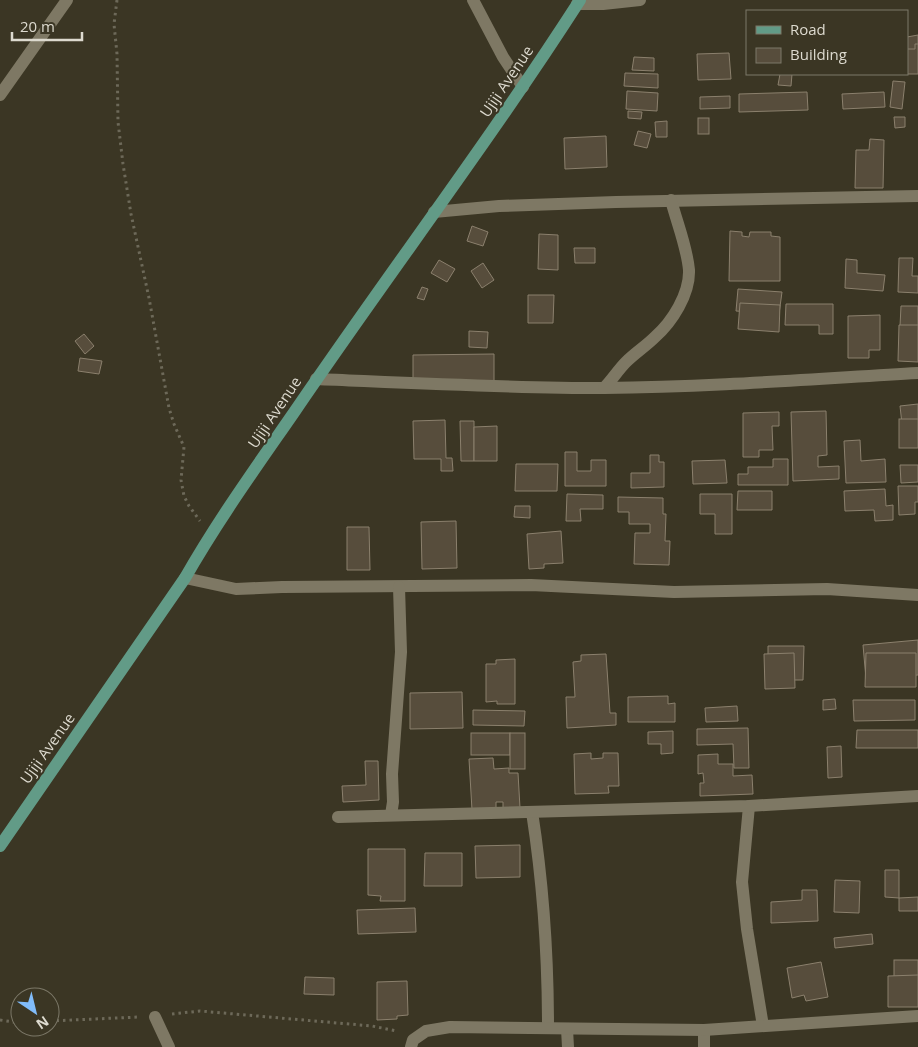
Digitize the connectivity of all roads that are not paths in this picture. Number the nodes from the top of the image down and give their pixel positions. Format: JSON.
{"nodes":[{"id":1,"x":67,"y":0,"type":"edge"},
{"id":2,"x":473,"y":0,"type":"edge"},
{"id":3,"x":640,"y":0,"type":"edge"},
{"id":4,"x":578,"y":2,"type":"edge"},
{"id":5,"x":523,"y":87,"type":"junction"},
{"id":6,"x":0,"y":95,"type":"edge"},
{"id":7,"x":918,"y":196,"type":"edge"},
{"id":8,"x":671,"y":200,"type":"junction"},
{"id":9,"x":434,"y":212,"type":"junction"},
{"id":10,"x":918,"y":373,"type":"edge"},
{"id":11,"x":316,"y":379,"type":"junction"},
{"id":12,"x":604,"y":388,"type":"junction"},
{"id":13,"x":185,"y":578,"type":"junction"},
{"id":14,"x":398,"y":588,"type":"junction"},
{"id":15,"x":918,"y":595,"type":"edge"},
{"id":16,"x":918,"y":796,"type":"edge"},
{"id":17,"x":749,"y":806,"type":"junction"},
{"id":18,"x":532,"y":812,"type":"junction"},
{"id":19,"x":391,"y":815,"type":"junction"},
{"id":20,"x":338,"y":817,"type":"dead end"},
{"id":21,"x":0,"y":846,"type":"edge"},
{"id":22,"x":918,"y":1016,"type":"edge"},
{"id":23,"x":155,"y":1017,"type":"road end"},
{"id":24,"x":763,"y":1026,"type":"junction"},
{"id":25,"x":548,"y":1027,"type":"junction"},
{"id":26,"x":567,"y":1029,"type":"junction"},
{"id":27,"x":704,"y":1030,"type":"junction"},
{"id":28,"x":414,"y":1041,"type":"edge"},
{"id":29,"x":169,"y":1047,"type":"edge"},
{"id":30,"x":568,"y":1047,"type":"edge"},
{"id":31,"x":704,"y":1047,"type":"edge"}],
"edges":[{"from":1,"to":6,"type":"street"},
{"from":2,"to":5,"type":"street"},
{"from":3,"to":4,"type":"street"},
{"from":4,"to":5,"type":"main road","name":"Ujiji Avenue"},
{"from":5,"to":9,"type":"main road","name":"Ujiji Avenue"},
{"from":7,"to":8,"type":"street"},
{"from":8,"to":9,"type":"street"},
{"from":8,"to":12,"type":"street"},
{"from":9,"to":11,"type":"main road","name":"Ujiji Avenue"},
{"from":10,"to":12,"type":"street"},
{"from":11,"to":12,"type":"street"},
{"from":11,"to":13,"type":"main road","name":"Ujiji Avenue"},
{"from":13,"to":14,"type":"street"},
{"from":13,"to":21,"type":"main road","name":"Ujiji Avenue"},
{"from":14,"to":15,"type":"street"},
{"from":14,"to":19,"type":"street"},
{"from":16,"to":17,"type":"street"},
{"from":17,"to":18,"type":"street"},
{"from":17,"to":24,"type":"street"},
{"from":18,"to":19,"type":"street"},
{"from":18,"to":25,"type":"street"},
{"from":19,"to":20,"type":"street"},
{"from":22,"to":24,"type":"street"},
{"from":23,"to":29,"type":"street"},
{"from":24,"to":27,"type":"street"},
{"from":25,"to":26,"type":"street"},
{"from":25,"to":28,"type":"street"},
{"from":26,"to":27,"type":"street"},
{"from":26,"to":30,"type":"street"},
{"from":27,"to":31,"type":"street"}]}
